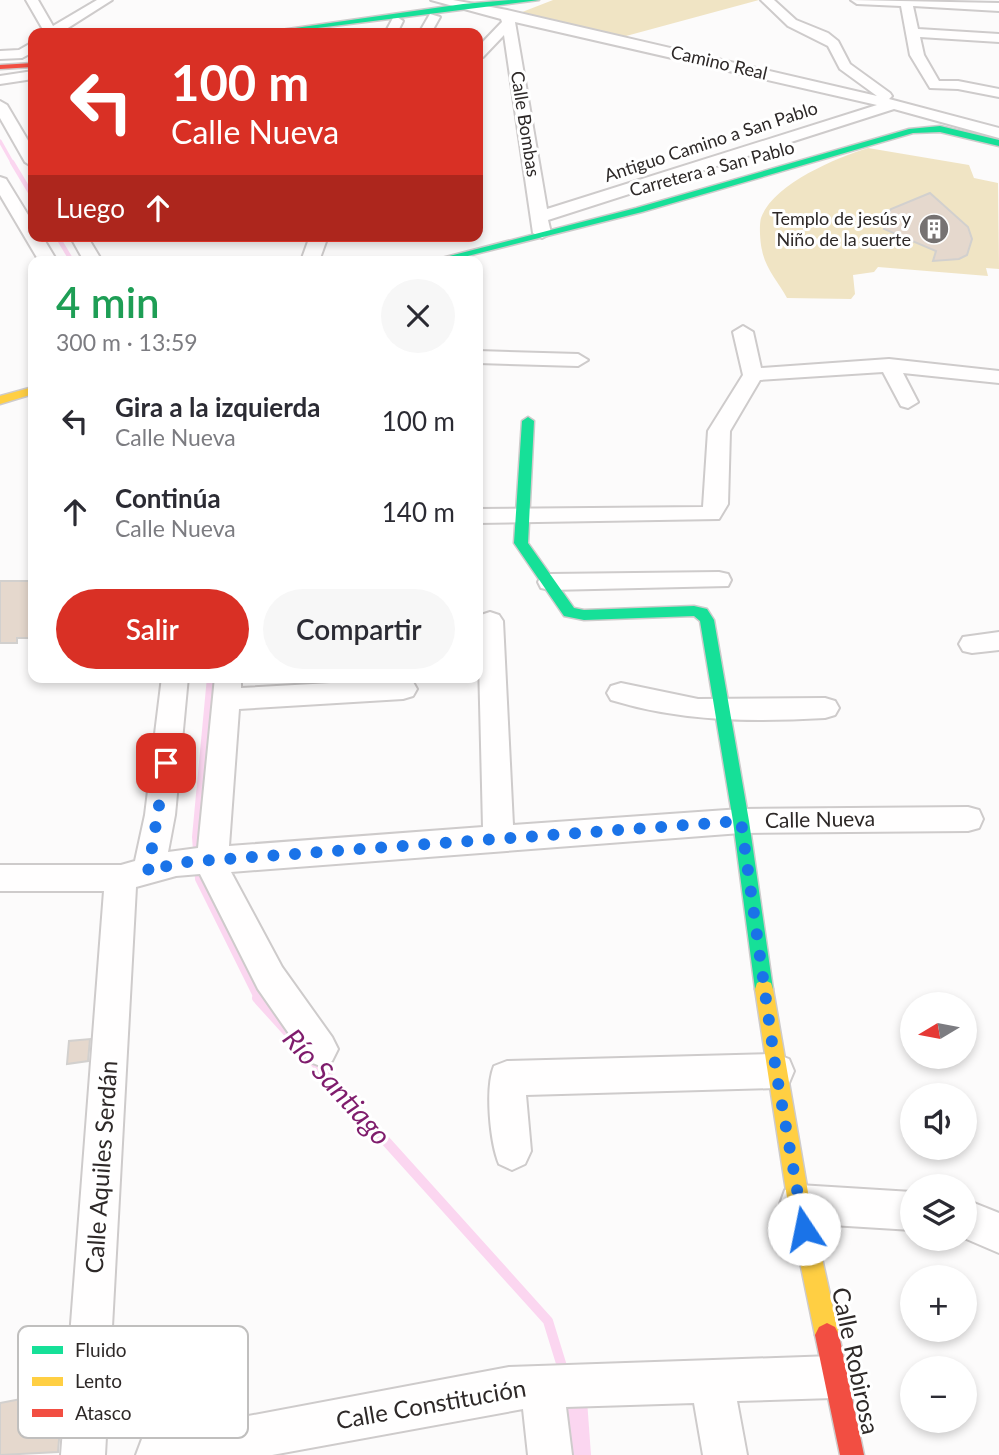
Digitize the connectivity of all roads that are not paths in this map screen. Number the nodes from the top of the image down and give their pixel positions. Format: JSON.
{"nodes":[{"id":1,"x":32,"y":0,"type":"edge"},
{"id":2,"x":106,"y":0,"type":"edge"},
{"id":3,"x":438,"y":0,"type":"edge"},
{"id":4,"x":767,"y":0,"type":"edge"},
{"id":5,"x":857,"y":0,"type":"edge"},
{"id":6,"x":906,"y":1,"type":"edge"},
{"id":7,"x":463,"y":6,"type":"junction"},
{"id":8,"x":522,"y":7,"type":"edge"},
{"id":9,"x":999,"y":7,"type":"edge"},
{"id":10,"x":484,"y":11,"type":"junction"},
{"id":11,"x":434,"y":17,"type":"junction"},
{"id":12,"x":394,"y":27,"type":"edge"},
{"id":13,"x":48,"y":28,"type":"edge"},
{"id":14,"x":59,"y":28,"type":"edge"},
{"id":15,"x":310,"y":28,"type":"edge"},
{"id":16,"x":428,"y":28,"type":"edge"},
{"id":17,"x":913,"y":33,"type":"junction"},
{"id":18,"x":998,"y":38,"type":"edge"},
{"id":19,"x":483,"y":49,"type":"edge"},
{"id":20,"x":28,"y":50,"type":"edge"},
{"id":21,"x":996,"y":54,"type":"dead end"},
{"id":22,"x":0,"y":55,"type":"edge"},
{"id":23,"x":28,"y":65,"type":"edge"},
{"id":24,"x":0,"y":67,"type":"edge"},
{"id":25,"x":28,"y":76,"type":"edge"},
{"id":26,"x":0,"y":80,"type":"edge"},
{"id":27,"x":999,"y":93,"type":"edge"},
{"id":28,"x":0,"y":105,"type":"edge"},
{"id":29,"x":895,"y":105,"type":"junction"},
{"id":30,"x":999,"y":133,"type":"edge"},
{"id":31,"x":27,"y":141,"type":"edge"},
{"id":32,"x":999,"y":143,"type":"edge"},
{"id":33,"x":0,"y":182,"type":"edge"},
{"id":34,"x":540,"y":225,"type":"junction"},
{"id":35,"x":28,"y":228,"type":"edge"},
{"id":36,"x":450,"y":256,"type":"edge"},
{"id":37,"x":743,"y":332,"type":"dead end"},
{"id":38,"x":483,"y":357,"type":"edge"},
{"id":39,"x":578,"y":360,"type":"dead end"},
{"id":40,"x":889,"y":365,"type":"junction"},
{"id":41,"x":753,"y":375,"type":"junction"},
{"id":42,"x":999,"y":377,"type":"edge"},
{"id":43,"x":28,"y":392,"type":"edge"},
{"id":44,"x":0,"y":400,"type":"edge"},
{"id":45,"x":908,"y":402,"type":"dead end"},
{"id":46,"x":528,"y":421,"type":"dead end"},
{"id":47,"x":483,"y":516,"type":"edge"},
{"id":48,"x":523,"y":517,"type":"junction"},
{"id":49,"x":719,"y":580,"type":"dead end"},
{"id":50,"x":550,"y":582,"type":"junction"},
{"id":51,"x":490,"y":621,"type":"dead end"},
{"id":52,"x":999,"y":641,"type":"edge"},
{"id":53,"x":972,"y":644,"type":"dead end"},
{"id":54,"x":174,"y":683,"type":"edge"},
{"id":55,"x":227,"y":688,"type":"edge"},
{"id":56,"x":403,"y":689,"type":"dead end"},
{"id":57,"x":621,"y":693,"type":"dead end"},
{"id":58,"x":825,"y":708,"type":"dead end"},
{"id":59,"x":723,"y":713,"type":"junction"},
{"id":60,"x":968,"y":819,"type":"dead end"},
{"id":61,"x":741,"y":821,"type":"junction"},
{"id":62,"x":499,"y":840,"type":"junction"},
{"id":63,"x":209,"y":860,"type":"junction"},
{"id":64,"x":148,"y":871,"type":"junction"},
{"id":65,"x":0,"y":878,"type":"edge"},
{"id":66,"x":320,"y":1049,"type":"dead end"},
{"id":67,"x":776,"y":1071,"type":"junction"},
{"id":68,"x":512,"y":1151,"type":"dead end"},
{"id":69,"x":799,"y":1204,"type":"junction"},
{"id":70,"x":900,"y":1210,"type":"edge"},
{"id":71,"x":977,"y":1224,"type":"edge"},
{"id":72,"x":999,"y":1233,"type":"edge"},
{"id":73,"x":97,"y":1326,"type":"edge"},
{"id":74,"x":833,"y":1377,"type":"junction"},
{"id":75,"x":712,"y":1382,"type":"junction"},
{"id":76,"x":545,"y":1386,"type":"junction"},
{"id":77,"x":247,"y":1438,"type":"edge"},
{"id":78,"x":248,"y":1438,"type":"edge"},
{"id":79,"x":158,"y":1455,"type":"edge"},
{"id":80,"x":550,"y":1455,"type":"edge"},
{"id":81,"x":725,"y":1455,"type":"edge"},
{"id":82,"x":852,"y":1455,"type":"edge"}],
"edges":[{"from":1,"to":13,"type":"street"},
{"from":2,"to":14,"type":"street"},
{"from":3,"to":7,"type":"street"},
{"from":4,"to":29,"type":"street"},
{"from":5,"to":6,"type":"street"},
{"from":6,"to":9,"type":"street"},
{"from":6,"to":17,"type":"street"},
{"from":7,"to":8,"type":"street"},
{"from":7,"to":10,"type":"street"},
{"from":7,"to":15,"type":"street"},
{"from":8,"to":10,"type":"street"},
{"from":8,"to":19,"type":"street"},
{"from":8,"to":29,"type":"street","name":"Camino Real"},
{"from":8,"to":34,"type":"street","name":"Calle Bombas"},
{"from":10,"to":11,"type":"street"},
{"from":11,"to":12,"type":"street"},
{"from":11,"to":16,"type":"street"},
{"from":17,"to":18,"type":"street"},
{"from":17,"to":27,"type":"street"},
{"from":18,"to":21,"type":"street"},
{"from":20,"to":22,"type":"street"},
{"from":23,"to":24,"type":"street"},
{"from":25,"to":26,"type":"street"},
{"from":28,"to":31,"type":"street"},
{"from":29,"to":30,"type":"street","name":"Camino Real"},
{"from":29,"to":34,"type":"street","name":"Antiguo Camino a San Pablo"},
{"from":32,"to":34,"type":"street","name":"Carretera a San Pablo"},
{"from":33,"to":35,"type":"street"},
{"from":34,"to":36,"type":"street","name":"Carretera a San Pablo"},
{"from":37,"to":41,"type":"street"},
{"from":38,"to":39,"type":"street"},
{"from":40,"to":41,"type":"street"},
{"from":40,"to":42,"type":"street"},
{"from":40,"to":45,"type":"street"},
{"from":41,"to":48,"type":"street"},
{"from":43,"to":44,"type":"street"},
{"from":46,"to":48,"type":"street"},
{"from":47,"to":48,"type":"street"},
{"from":48,"to":50,"type":"street"},
{"from":49,"to":50,"type":"street"},
{"from":50,"to":59,"type":"street","name":"Calle Robirosa"},
{"from":51,"to":62,"type":"street"},
{"from":52,"to":53,"type":"street"},
{"from":54,"to":64,"type":"street","name":"Calle Aquiles Serdán"},
{"from":55,"to":56,"type":"street"},
{"from":55,"to":63,"type":"street"},
{"from":57,"to":59,"type":"street"},
{"from":58,"to":59,"type":"street"},
{"from":59,"to":61,"type":"street","name":"Calle Robirosa"},
{"from":60,"to":61,"type":"street","name":"Calle Nueva"},
{"from":61,"to":62,"type":"street","name":"Calle Nueva"},
{"from":61,"to":67,"type":"street","name":"Calle Robirosa"},
{"from":62,"to":63,"type":"street","name":"Calle Nueva"},
{"from":63,"to":64,"type":"street","name":"Calle Nueva"},
{"from":63,"to":66,"type":"street"},
{"from":64,"to":65,"type":"street","name":"Calle Nueva"},
{"from":64,"to":73,"type":"street","name":"Calle Aquiles Serdán"},
{"from":67,"to":68,"type":"street"},
{"from":67,"to":69,"type":"street","name":"Calle Robirosa"},
{"from":69,"to":70,"type":"street"},
{"from":69,"to":74,"type":"street","name":"Calle Robirosa"},
{"from":71,"to":72,"type":"street"},
{"from":74,"to":75,"type":"street","name":"Calle Constitución"},
{"from":74,"to":82,"type":"street","name":"Calle Robirosa"},
{"from":75,"to":76,"type":"street","name":"Calle Constitución"},
{"from":75,"to":81,"type":"street"},
{"from":76,"to":78,"type":"street","name":"Calle Constitución"},
{"from":76,"to":80,"type":"street"},
{"from":77,"to":79,"type":"street","name":"Calle Constitución"}]}
